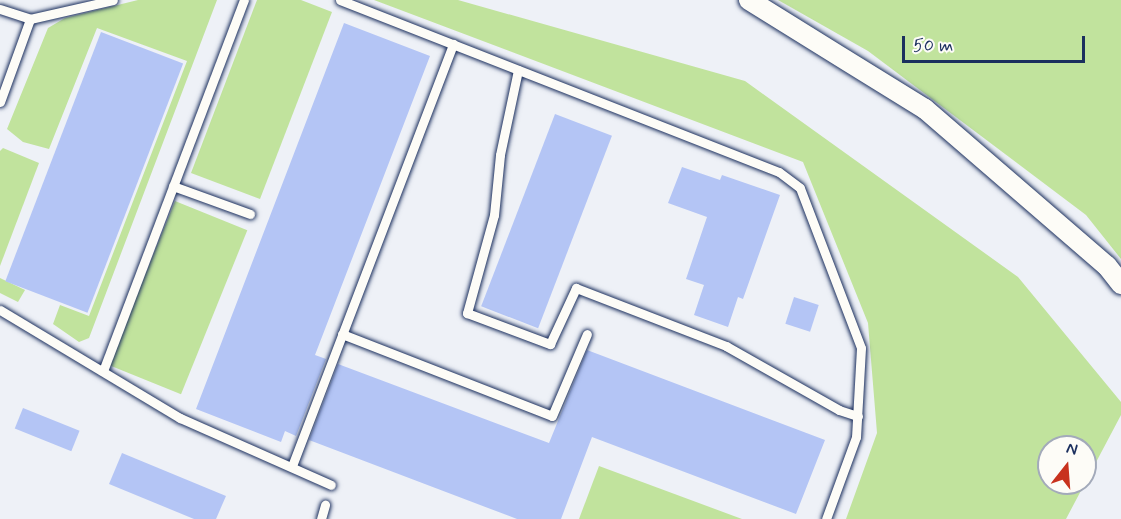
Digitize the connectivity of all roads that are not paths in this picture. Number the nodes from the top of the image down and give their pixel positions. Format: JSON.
{"nodes":[{"id":1,"x":112,"y":0,"type":"edge"},
{"id":2,"x":243,"y":0,"type":"edge"},
{"id":3,"x":340,"y":0,"type":"edge"},
{"id":4,"x":749,"y":0,"type":"edge"},
{"id":5,"x":0,"y":9,"type":"edge"},
{"id":6,"x":30,"y":19,"type":"junction"},
{"id":7,"x":453,"y":44,"type":"junction"},
{"id":8,"x":518,"y":69,"type":"junction"},
{"id":9,"x":0,"y":102,"type":"edge"},
{"id":10,"x":174,"y":186,"type":"junction"},
{"id":11,"x":250,"y":214,"type":"dead end"},
{"id":12,"x":1121,"y":284,"type":"edge"},
{"id":13,"x":0,"y":310,"type":"edge"},
{"id":14,"x":342,"y":334,"type":"junction"},
{"id":15,"x":587,"y":334,"type":"dead end"},
{"id":16,"x":104,"y":371,"type":"junction"},
{"id":17,"x":858,"y":416,"type":"junction"},
{"id":18,"x":292,"y":466,"type":"junction"},
{"id":19,"x":331,"y":485,"type":"dead end"},
{"id":20,"x":325,"y":505,"type":"dead end"},
{"id":21,"x":321,"y":519,"type":"edge"},
{"id":22,"x":826,"y":519,"type":"edge"}],
"edges":[{"from":1,"to":6,"type":"lane"},
{"from":2,"to":10,"type":"lane"},
{"from":3,"to":7,"type":"lane"},
{"from":4,"to":12,"type":"street"},
{"from":5,"to":6,"type":"lane"},
{"from":6,"to":9,"type":"lane"},
{"from":7,"to":8,"type":"lane"},
{"from":7,"to":14,"type":"lane"},
{"from":8,"to":17,"type":"lane"},
{"from":8,"to":17,"type":"lane"},
{"from":10,"to":11,"type":"lane"},
{"from":10,"to":16,"type":"lane"},
{"from":13,"to":16,"type":"lane"},
{"from":14,"to":15,"type":"lane"},
{"from":14,"to":18,"type":"lane"},
{"from":16,"to":18,"type":"lane"},
{"from":17,"to":22,"type":"lane"},
{"from":18,"to":19,"type":"lane"},
{"from":20,"to":21,"type":"lane"}]}
